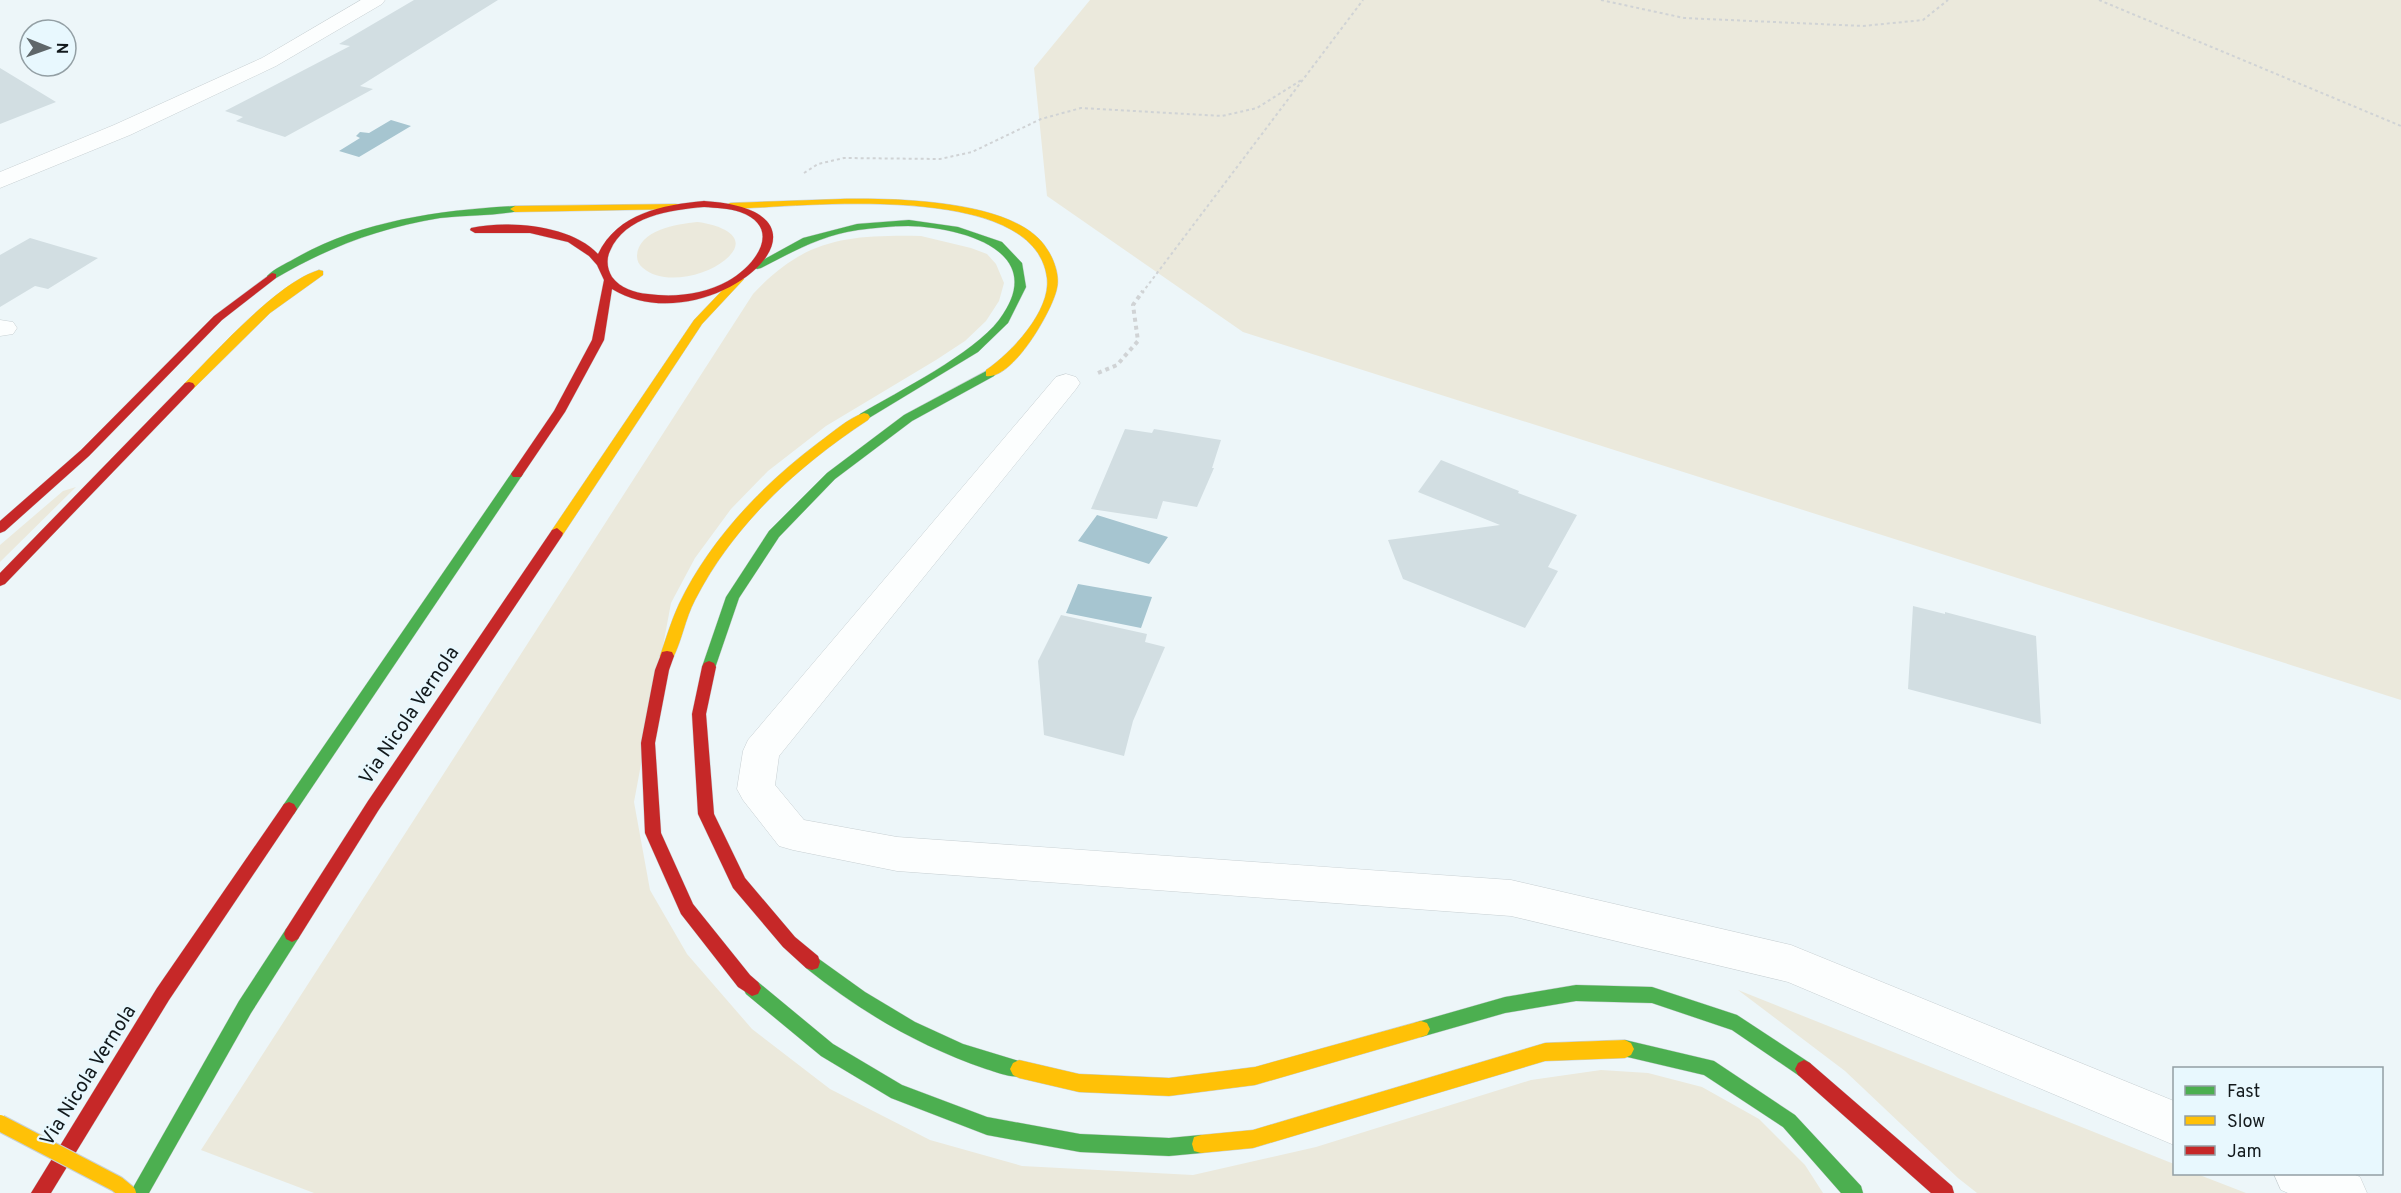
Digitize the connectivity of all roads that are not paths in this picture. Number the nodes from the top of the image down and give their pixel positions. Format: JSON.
{"nodes":[{"id":1,"x":375,"y":0,"type":"edge"},
{"id":2,"x":0,"y":181,"type":"edge"},
{"id":3,"x":730,"y":206,"type":"junction"},
{"id":4,"x":676,"y":207,"type":"junction"},
{"id":5,"x":458,"y":232,"type":"dead end"},
{"id":6,"x":600,"y":263,"type":"junction"},
{"id":7,"x":335,"y":264,"type":"dead end"},
{"id":8,"x":757,"y":266,"type":"junction"},
{"id":9,"x":739,"y":279,"type":"junction"},
{"id":10,"x":608,"y":282,"type":"junction"},
{"id":11,"x":1066,"y":383,"type":"road end"},
{"id":12,"x":0,"y":528,"type":"edge"},
{"id":13,"x":0,"y":581,"type":"edge"},
{"id":14,"x":2173,"y":1122,"type":"edge"},
{"id":15,"x":0,"y":1123,"type":"edge"},
{"id":16,"x":2302,"y":1175,"type":"edge"},
{"id":17,"x":40,"y":1193,"type":"edge"},
{"id":18,"x":128,"y":1193,"type":"edge"},
{"id":19,"x":139,"y":1193,"type":"edge"},
{"id":20,"x":1854,"y":1193,"type":"edge"},
{"id":21,"x":1945,"y":1193,"type":"edge"},
{"id":22,"x":2344,"y":1193,"type":"edge"}],
"edges":[{"from":1,"to":2,"type":"street"},
{"from":3,"to":4,"type":"main road"},
{"from":3,"to":8,"type":"main road"},
{"from":3,"to":21,"type":"main road"},
{"from":4,"to":6,"type":"main road"},
{"from":4,"to":12,"type":"main road"},
{"from":5,"to":6,"type":"main road"},
{"from":6,"to":10,"type":"main road"},
{"from":7,"to":13,"type":"main road"},
{"from":8,"to":9,"type":"main road"},
{"from":8,"to":20,"type":"main road"},
{"from":9,"to":10,"type":"main road"},
{"from":9,"to":19,"type":"main road","name":"Via Nicola Vernola"},
{"from":10,"to":17,"type":"main road","name":"Via Nicola Vernola"},
{"from":11,"to":14,"type":"street"},
{"from":15,"to":18,"type":"main road","bridge":true},
{"from":16,"to":22,"type":"street"}]}
